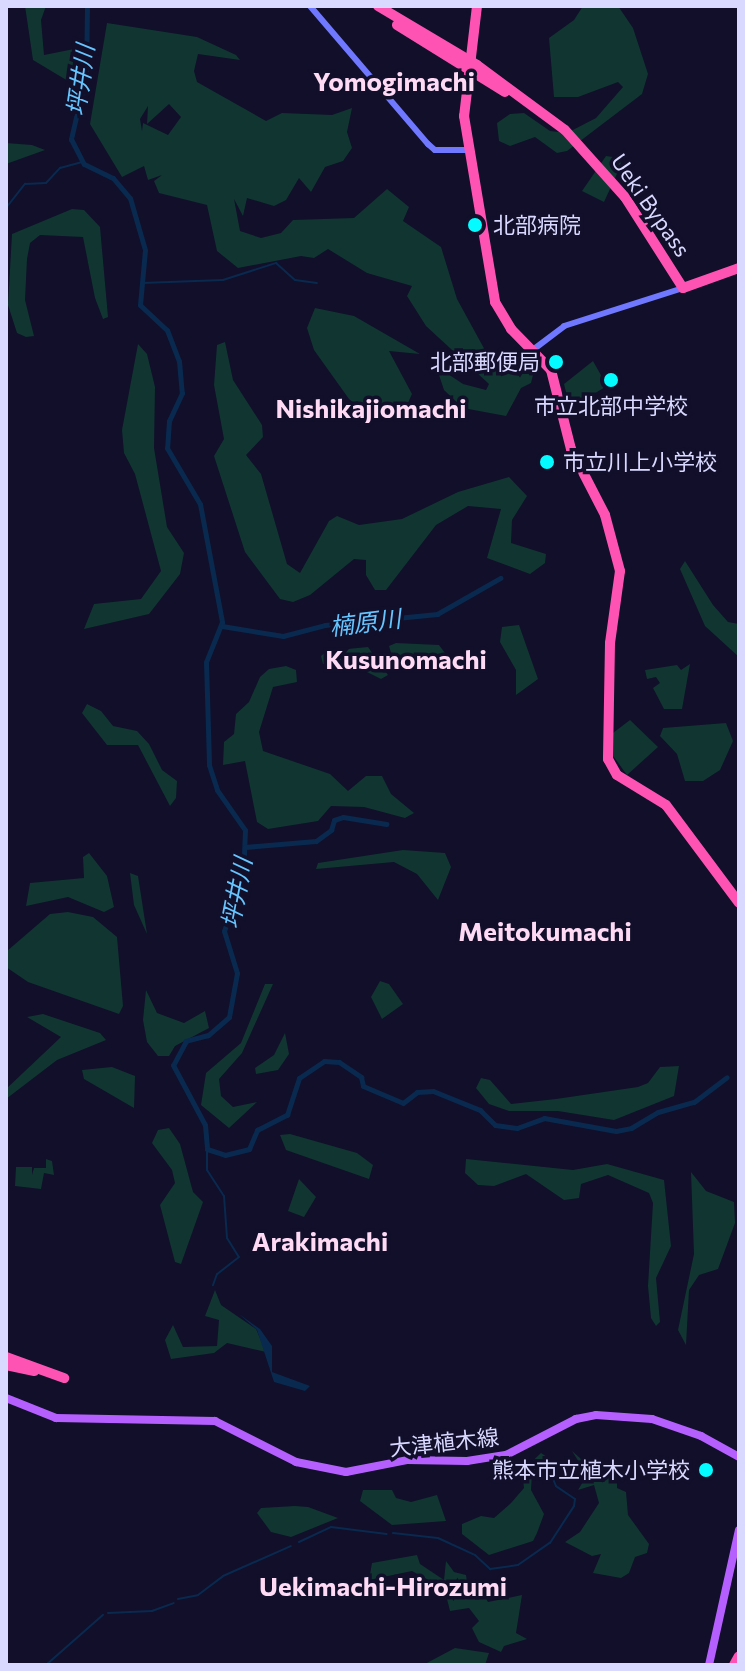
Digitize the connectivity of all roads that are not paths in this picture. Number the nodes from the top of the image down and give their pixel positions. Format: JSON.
{"nodes":[{"id":1,"x":310,"y":6,"type":"edge"},
{"id":2,"x":373,"y":6,"type":"edge"},
{"id":3,"x":385,"y":6,"type":"edge"},
{"id":4,"x":477,"y":6,"type":"edge"},
{"id":5,"x":465,"y":57,"type":"junction"},
{"id":6,"x":474,"y":68,"type":"junction"},
{"id":7,"x":534,"y":105,"type":"junction"},
{"id":8,"x":546,"y":114,"type":"junction"},
{"id":9,"x":469,"y":150,"type":"junction"},
{"id":10,"x":739,"y":268,"type":"edge"},
{"id":11,"x":683,"y":288,"type":"junction"},
{"id":12,"x":534,"y":349,"type":"junction"},
{"id":13,"x":739,"y":903,"type":"edge"},
{"id":14,"x":6,"y":1357,"type":"edge"},
{"id":15,"x":6,"y":1365,"type":"edge"},
{"id":16,"x":6,"y":1398,"type":"edge"},
{"id":17,"x":739,"y":1457,"type":"edge"},
{"id":18,"x":739,"y":1530,"type":"edge"},
{"id":19,"x":739,"y":1656,"type":"edge"},
{"id":20,"x":709,"y":1665,"type":"edge"},
{"id":21,"x":734,"y":1665,"type":"edge"}],
"edges":[{"from":1,"to":9,"type":"main road"},
{"from":2,"to":5,"type":"highway"},
{"from":2,"to":6,"type":"highway"},
{"from":3,"to":5,"type":"highway"},
{"from":4,"to":5,"type":"highway"},
{"from":5,"to":6,"type":"highway"},
{"from":5,"to":7,"type":"highway"},
{"from":6,"to":7,"type":"highway","name":"Ueki Bypass"},
{"from":6,"to":8,"type":"highway"},
{"from":6,"to":9,"type":"highway"},
{"from":7,"to":8,"type":"highway","name":"Ueki Bypass"},
{"from":8,"to":11,"type":"highway","name":"Ueki Bypass"},
{"from":9,"to":12,"type":"highway"},
{"from":10,"to":11,"type":"highway"},
{"from":11,"to":12,"type":"main road"},
{"from":12,"to":13,"type":"highway"},
{"from":14,"to":15,"type":"highway"},
{"from":16,"to":17,"type":"main road","name":"大津植木線"},
{"from":18,"to":20,"type":"main road"},
{"from":19,"to":21,"type":"highway"}]}
